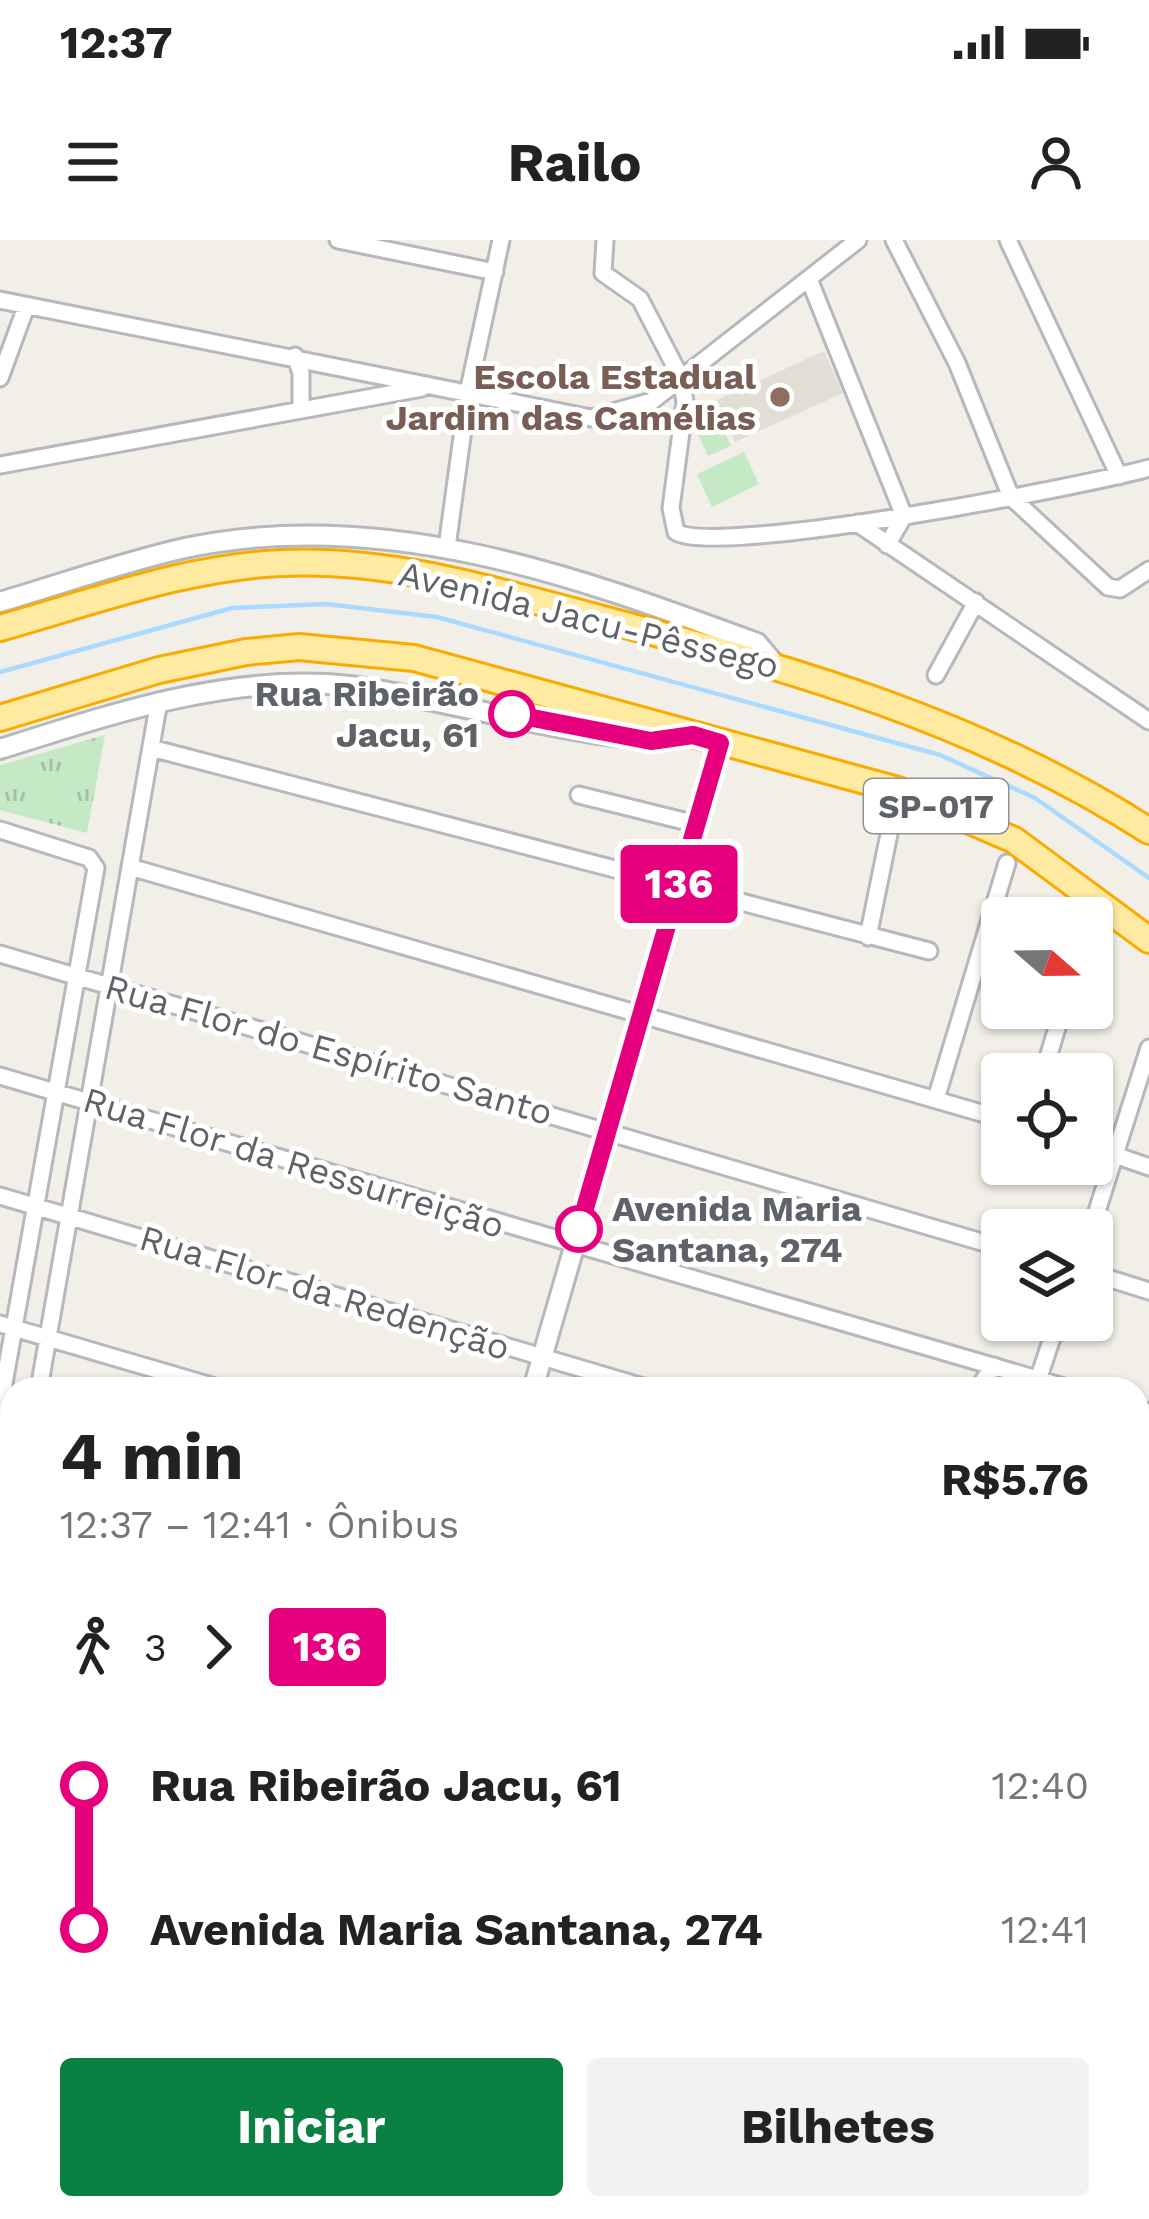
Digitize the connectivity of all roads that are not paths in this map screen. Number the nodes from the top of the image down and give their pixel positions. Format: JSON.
{"nodes":[{"id":1,"x":338,"y":240,"type":"edge"},
{"id":2,"x":501,"y":240,"type":"edge"},
{"id":3,"x":605,"y":240,"type":"edge"},
{"id":4,"x":858,"y":240,"type":"edge"},
{"id":5,"x":894,"y":240,"type":"edge"},
{"id":6,"x":1008,"y":240,"type":"edge"},
{"id":7,"x":495,"y":272,"type":"junction"},
{"id":8,"x":809,"y":279,"type":"junction"},
{"id":9,"x":0,"y":301,"type":"edge"},
{"id":10,"x":26,"y":307,"type":"junction"},
{"id":11,"x":295,"y":356,"type":"junction"},
{"id":12,"x":0,"y":378,"type":"edge"},
{"id":13,"x":681,"y":378,"type":"junction"},
{"id":14,"x":431,"y":386,"type":"junction"},
{"id":15,"x":468,"y":393,"type":"junction"},
{"id":16,"x":302,"y":410,"type":"junction"},
{"id":17,"x":0,"y":465,"type":"edge"},
{"id":18,"x":1149,"y":468,"type":"edge"},
{"id":19,"x":1119,"y":476,"type":"junction"},
{"id":20,"x":1011,"y":497,"type":"junction"},
{"id":21,"x":904,"y":516,"type":"junction"},
{"id":22,"x":857,"y":523,"type":"junction"},
{"id":23,"x":887,"y":545,"type":"junction"},
{"id":24,"x":447,"y":547,"type":"junction"},
{"id":25,"x":1149,"y":570,"type":"edge"},
{"id":26,"x":0,"y":602,"type":"edge"},
{"id":27,"x":976,"y":602,"type":"junction"},
{"id":28,"x":0,"y":628,"type":"edge"},
{"id":29,"x":773,"y":662,"type":"junction"},
{"id":30,"x":936,"y":675,"type":"dead end"},
{"id":31,"x":159,"y":701,"type":"junction"},
{"id":32,"x":0,"y":718,"type":"edge"},
{"id":33,"x":1149,"y":721,"type":"edge"},
{"id":34,"x":693,"y":735,"type":"junction"},
{"id":35,"x":720,"y":743,"type":"junction"},
{"id":36,"x":151,"y":748,"type":"junction"},
{"id":37,"x":0,"y":749,"type":"edge"},
{"id":38,"x":898,"y":790,"type":"junction"},
{"id":39,"x":579,"y":795,"type":"dead end"},
{"id":40,"x":696,"y":824,"type":"junction"},
{"id":41,"x":0,"y":830,"type":"edge"},
{"id":42,"x":1149,"y":831,"type":"edge"},
{"id":43,"x":1007,"y":863,"type":"dead end"},
{"id":44,"x":130,"y":867,"type":"junction"},
{"id":45,"x":677,"y":888,"type":"junction"},
{"id":46,"x":868,"y":937,"type":"junction"},
{"id":47,"x":1149,"y":940,"type":"edge"},
{"id":48,"x":929,"y":952,"type":"dead end"},
{"id":49,"x":0,"y":954,"type":"edge"},
{"id":50,"x":77,"y":975,"type":"junction"},
{"id":51,"x":110,"y":985,"type":"junction"},
{"id":52,"x":640,"y":1013,"type":"junction"},
{"id":53,"x":1149,"y":1048,"type":"edge"},
{"id":54,"x":0,"y":1076,"type":"edge"},
{"id":55,"x":57,"y":1093,"type":"junction"},
{"id":56,"x":936,"y":1099,"type":"junction"},
{"id":57,"x":89,"y":1101,"type":"junction"},
{"id":58,"x":981,"y":1113,"type":"edge"},
{"id":59,"x":607,"y":1130,"type":"junction"},
{"id":60,"x":1113,"y":1153,"type":"edge"},
{"id":61,"x":1116,"y":1154,"type":"junction"},
{"id":62,"x":1149,"y":1167,"type":"edge"},
{"id":63,"x":0,"y":1196,"type":"edge"},
{"id":64,"x":38,"y":1207,"type":"junction"},
{"id":65,"x":1098,"y":1209,"type":"edge"},
{"id":66,"x":69,"y":1216,"type":"junction"},
{"id":67,"x":981,"y":1242,"type":"edge"},
{"id":68,"x":574,"y":1245,"type":"junction"},
{"id":69,"x":1113,"y":1280,"type":"edge"},
{"id":70,"x":1149,"y":1291,"type":"edge"},
{"id":71,"x":6,"y":1326,"type":"edge"},
{"id":72,"x":48,"y":1338,"type":"junction"},
{"id":73,"x":1051,"y":1341,"type":"edge"},
{"id":74,"x":542,"y":1357,"type":"junction"},
{"id":75,"x":994,"y":1366,"type":"junction"},
{"id":76,"x":2,"y":1377,"type":"edge"},
{"id":77,"x":41,"y":1377,"type":"edge"},
{"id":78,"x":181,"y":1377,"type":"edge"},
{"id":79,"x":536,"y":1377,"type":"edge"},
{"id":80,"x":610,"y":1377,"type":"edge"},
{"id":81,"x":986,"y":1377,"type":"edge"},
{"id":82,"x":1020,"y":1377,"type":"edge"},
{"id":83,"x":1039,"y":1377,"type":"edge"}],
"edges":[{"from":1,"to":7,"type":"street"},
{"from":2,"to":7,"type":"street"},
{"from":3,"to":13,"type":"street"},
{"from":4,"to":8,"type":"street"},
{"from":5,"to":20,"type":"street"},
{"from":6,"to":19,"type":"street"},
{"from":7,"to":15,"type":"street"},
{"from":8,"to":13,"type":"street"},
{"from":8,"to":21,"type":"street"},
{"from":9,"to":10,"type":"street"},
{"from":10,"to":11,"type":"street"},
{"from":10,"to":12,"type":"street"},
{"from":11,"to":14,"type":"street"},
{"from":11,"to":16,"type":"street"},
{"from":13,"to":15,"type":"street"},
{"from":13,"to":22,"type":"street"},
{"from":14,"to":15,"type":"street"},
{"from":14,"to":16,"type":"street"},
{"from":15,"to":24,"type":"street"},
{"from":16,"to":17,"type":"street"},
{"from":18,"to":19,"type":"street"},
{"from":19,"to":20,"type":"street"},
{"from":20,"to":21,"type":"street"},
{"from":20,"to":25,"type":"street"},
{"from":21,"to":22,"type":"street"},
{"from":21,"to":23,"type":"street"},
{"from":22,"to":23,"type":"street"},
{"from":23,"to":27,"type":"street"},
{"from":24,"to":26,"type":"street","name":"Avenida Jacu-Pêssego"},
{"from":24,"to":29,"type":"street","name":"Avenida Jacu-Pêssego"},
{"from":27,"to":30,"type":"street"},
{"from":27,"to":33,"type":"street"},
{"from":28,"to":29,"type":"highway","name":"Avenida Jacu-Pêssego","number":"SP-017"},
{"from":29,"to":42,"type":"highway","name":"Avenida Jacu-Pêssego","number":"SP-017"},
{"from":31,"to":34,"type":"street"},
{"from":31,"to":36,"type":"street"},
{"from":31,"to":37,"type":"street"},
{"from":32,"to":34,"type":"highway","number":"SP-017"},
{"from":34,"to":35,"type":"highway","number":"SP-017"},
{"from":35,"to":38,"type":"highway","number":"SP-017"},
{"from":35,"to":40,"type":"street"},
{"from":36,"to":44,"type":"street"},
{"from":36,"to":45,"type":"street"},
{"from":38,"to":46,"type":"street"},
{"from":38,"to":47,"type":"highway","number":"SP-017"},
{"from":39,"to":40,"type":"street"},
{"from":40,"to":45,"type":"street"},
{"from":41,"to":50,"type":"street"},
{"from":43,"to":56,"type":"street"},
{"from":44,"to":51,"type":"street"},
{"from":44,"to":52,"type":"street"},
{"from":45,"to":46,"type":"street"},
{"from":45,"to":52,"type":"street"},
{"from":46,"to":48,"type":"street"},
{"from":49,"to":50,"type":"street","name":"Rua Flor do Espírito Santo"},
{"from":50,"to":51,"type":"street","name":"Rua Flor do Espírito Santo"},
{"from":50,"to":55,"type":"street"},
{"from":51,"to":57,"type":"street"},
{"from":51,"to":59,"type":"street","name":"Rua Flor do Espírito Santo"},
{"from":52,"to":56,"type":"street"},
{"from":52,"to":59,"type":"street"},
{"from":53,"to":61,"type":"street"},
{"from":54,"to":55,"type":"street","name":"Rua Flor da Ressurreição"},
{"from":55,"to":57,"type":"street","name":"Rua Flor da Ressurreição"},
{"from":55,"to":64,"type":"street"},
{"from":56,"to":58,"type":"street"},
{"from":57,"to":66,"type":"street"},
{"from":57,"to":68,"type":"street","name":"Rua Flor da Ressurreição"},
{"from":59,"to":67,"type":"street","name":"Rua Flor do Espírito Santo"},
{"from":59,"to":68,"type":"street"},
{"from":60,"to":61,"type":"street"},
{"from":61,"to":62,"type":"street"},
{"from":61,"to":65,"type":"street"},
{"from":63,"to":64,"type":"street","name":"Rua Flor da Redenção"},
{"from":64,"to":66,"type":"street","name":"Rua Flor da Redenção"},
{"from":64,"to":71,"type":"street"},
{"from":66,"to":72,"type":"street"},
{"from":66,"to":74,"type":"street","name":"Rua Flor da Redenção"},
{"from":68,"to":74,"type":"street"},
{"from":68,"to":75,"type":"street","name":"Rua Flor da Ressurreição"},
{"from":69,"to":70,"type":"street"},
{"from":71,"to":72,"type":"street"},
{"from":71,"to":76,"type":"street"},
{"from":72,"to":77,"type":"street"},
{"from":72,"to":78,"type":"street"},
{"from":73,"to":83,"type":"street"},
{"from":74,"to":79,"type":"street"},
{"from":74,"to":80,"type":"street","name":"Rua Flor da Redenção"},
{"from":75,"to":81,"type":"street"},
{"from":75,"to":82,"type":"street","name":"Rua Flor da Ressurreição"}]}
